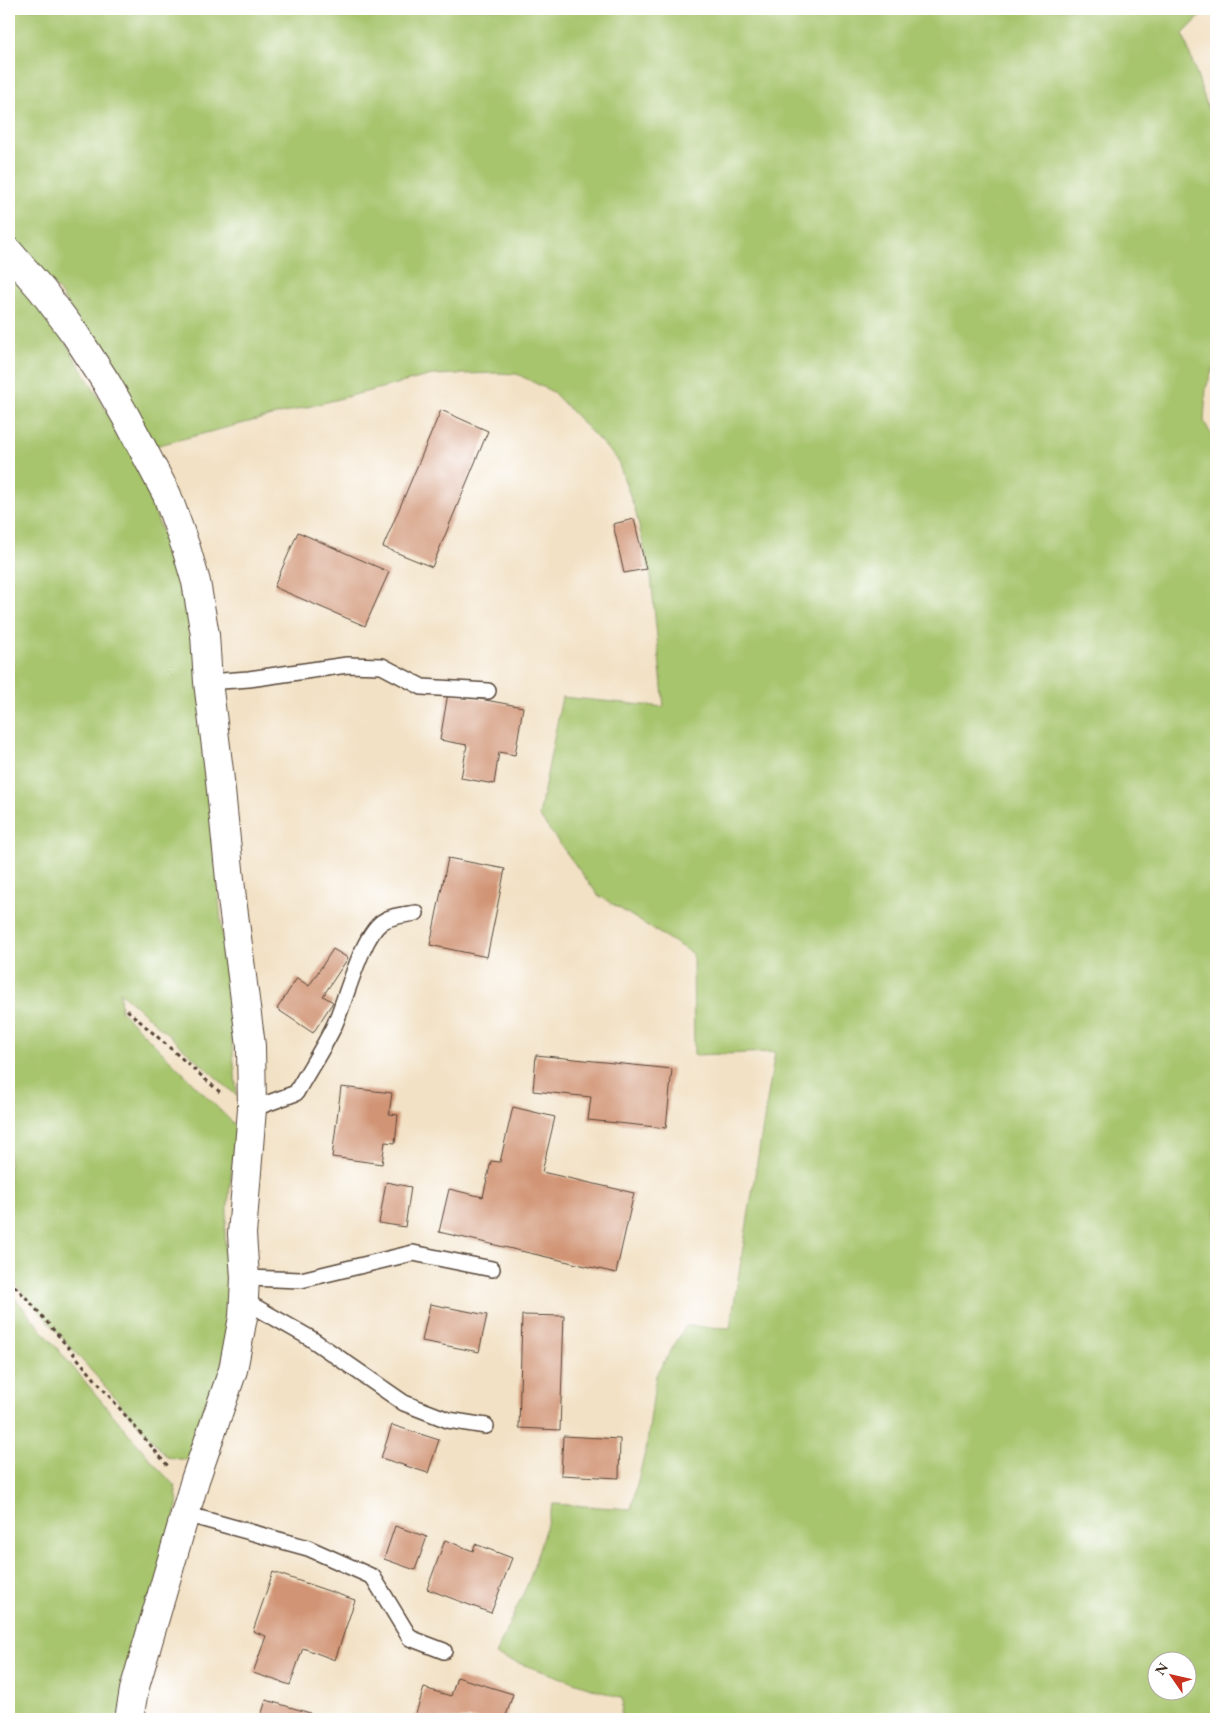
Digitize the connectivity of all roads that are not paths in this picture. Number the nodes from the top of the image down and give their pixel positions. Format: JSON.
{"nodes":[{"id":1,"x":9,"y":252,"type":"edge"},
{"id":2,"x":208,"y":682,"type":"junction"},
{"id":3,"x":488,"y":691,"type":"dead end"},
{"id":4,"x":416,"y":913,"type":"dead end"},
{"id":5,"x":252,"y":1109,"type":"junction"},
{"id":6,"x":492,"y":1269,"type":"dead end"},
{"id":7,"x":245,"y":1289,"type":"junction"},
{"id":8,"x":486,"y":1426,"type":"dead end"},
{"id":9,"x":185,"y":1514,"type":"junction"},
{"id":10,"x":444,"y":1650,"type":"dead end"},
{"id":11,"x":129,"y":1719,"type":"edge"}],
"edges":[{"from":1,"to":2,"type":"street"},
{"from":2,"to":3,"type":"lane"},
{"from":2,"to":5,"type":"street"},
{"from":4,"to":5,"type":"lane"},
{"from":5,"to":7,"type":"street"},
{"from":6,"to":7,"type":"lane"},
{"from":7,"to":8,"type":"lane"},
{"from":7,"to":9,"type":"street"},
{"from":9,"to":10,"type":"lane"},
{"from":9,"to":11,"type":"street"}]}
